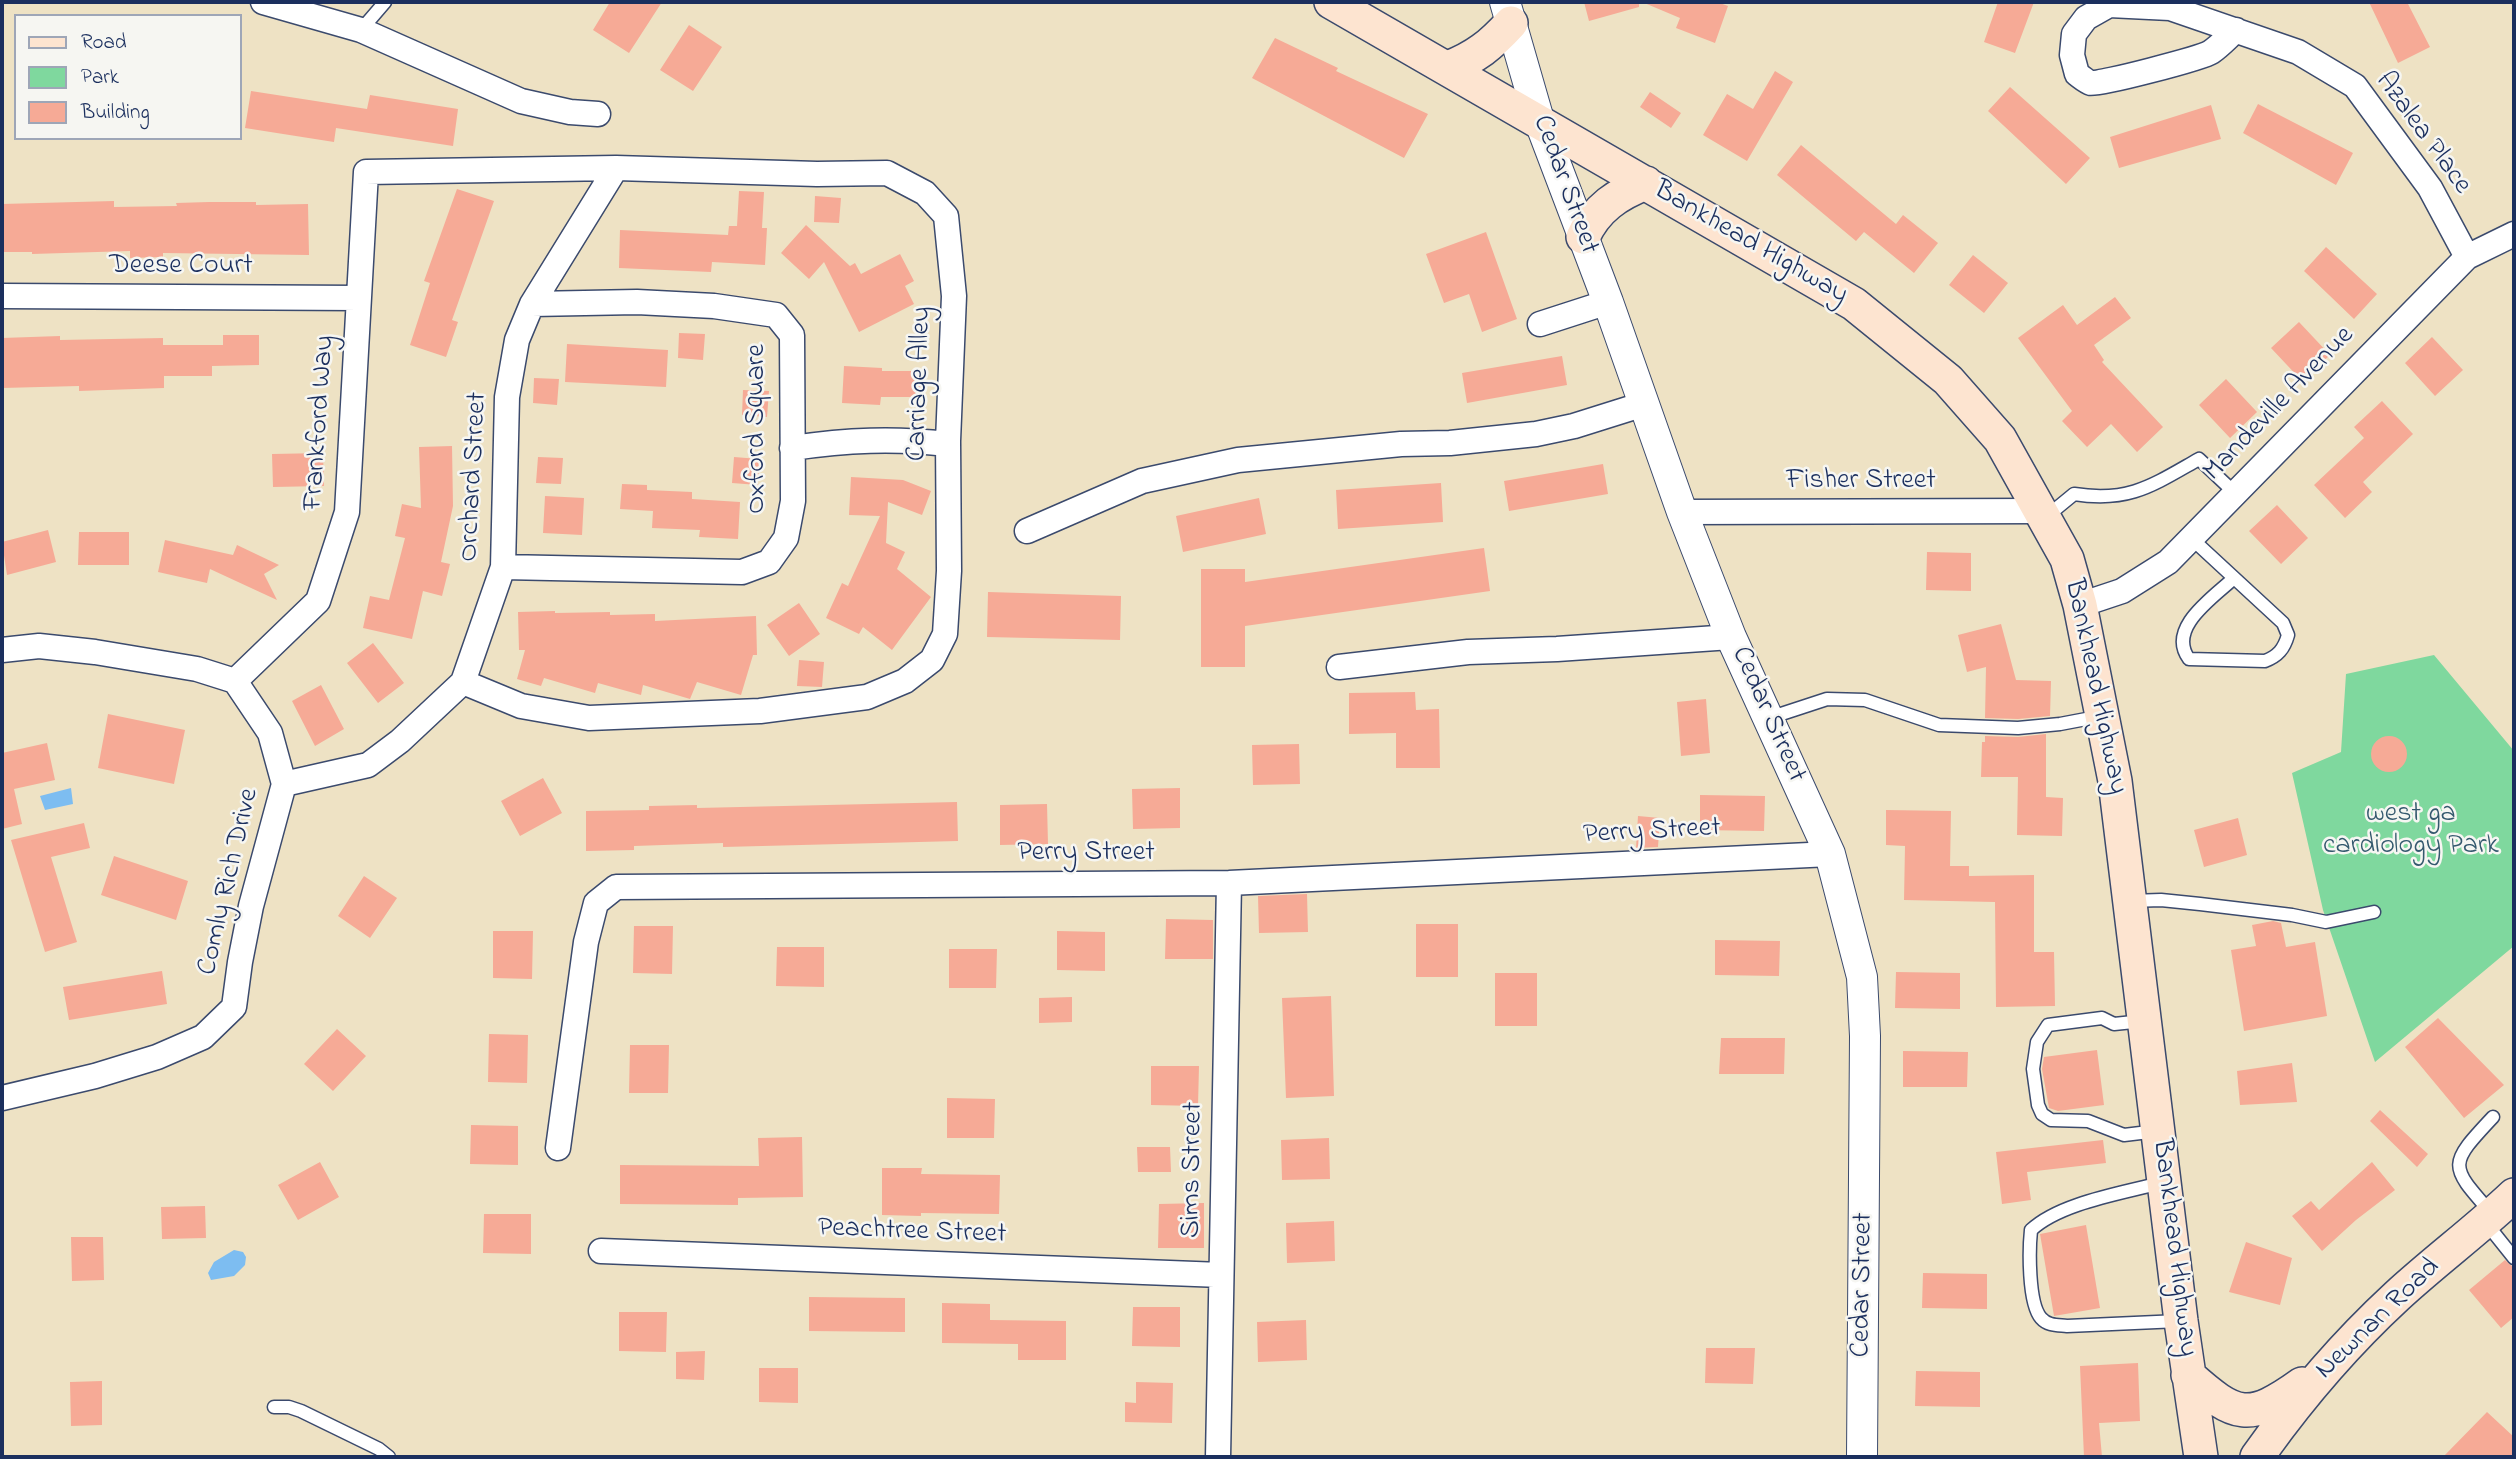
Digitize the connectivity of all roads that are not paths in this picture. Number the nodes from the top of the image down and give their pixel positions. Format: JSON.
{"nodes":[{"id":1,"x":386,"y":2,"type":"edge"},
{"id":2,"x":272,"y":3,"type":"edge"},
{"id":3,"x":1341,"y":4,"type":"edge"},
{"id":4,"x":1508,"y":13,"type":"edge"},
{"id":5,"x":361,"y":30,"type":"junction"},
{"id":6,"x":2236,"y":30,"type":"junction"},
{"id":7,"x":1448,"y":68,"type":"junction"},
{"id":8,"x":598,"y":114,"type":"dead end"},
{"id":9,"x":1539,"y":120,"type":"junction"},
{"id":10,"x":616,"y":168,"type":"junction"},
{"id":11,"x":366,"y":172,"type":"joint"},
{"id":12,"x":1646,"y":183,"type":"junction"},
{"id":13,"x":2514,"y":234,"type":"edge"},
{"id":14,"x":1583,"y":237,"type":"junction"},
{"id":15,"x":2467,"y":257,"type":"junction"},
{"id":16,"x":2,"y":296,"type":"edge"},
{"id":17,"x":359,"y":298,"type":"junction"},
{"id":18,"x":1608,"y":302,"type":"junction"},
{"id":19,"x":532,"y":304,"type":"junction"},
{"id":20,"x":1541,"y":324,"type":"dead end"},
{"id":21,"x":1644,"y":404,"type":"junction"},
{"id":22,"x":948,"y":444,"type":"junction"},
{"id":23,"x":793,"y":448,"type":"junction"},
{"id":24,"x":2235,"y":493,"type":"junction"},
{"id":25,"x":1682,"y":512,"type":"junction"},
{"id":26,"x":2042,"y":515,"type":"junction"},
{"id":27,"x":1027,"y":531,"type":"dead end"},
{"id":28,"x":2191,"y":538,"type":"junction"},
{"id":29,"x":503,"y":567,"type":"junction"},
{"id":30,"x":2234,"y":578,"type":"junction"},
{"id":31,"x":2080,"y":605,"type":"junction"},
{"id":32,"x":1731,"y":637,"type":"junction"},
{"id":33,"x":2,"y":650,"type":"edge"},
{"id":34,"x":1339,"y":667,"type":"dead end"},
{"id":35,"x":235,"y":681,"type":"junction"},
{"id":36,"x":463,"y":682,"type":"junction"},
{"id":37,"x":2102,"y":716,"type":"junction"},
{"id":38,"x":1768,"y":719,"type":"junction"},
{"id":39,"x":284,"y":784,"type":"junction"},
{"id":40,"x":1830,"y":854,"type":"junction"},
{"id":41,"x":1229,"y":883,"type":"junction"},
{"id":42,"x":2130,"y":901,"type":"junction"},
{"id":43,"x":2374,"y":912,"type":"dead end"},
{"id":44,"x":2144,"y":1021,"type":"junction"},
{"id":45,"x":2,"y":1098,"type":"edge"},
{"id":46,"x":2493,"y":1117,"type":"dead end"},
{"id":47,"x":2158,"y":1131,"type":"junction"},
{"id":48,"x":558,"y":1148,"type":"dead end"},
{"id":49,"x":2165,"y":1182,"type":"junction"},
{"id":50,"x":2498,"y":1210,"type":"edge"},
{"id":51,"x":601,"y":1251,"type":"dead end"},
{"id":52,"x":2514,"y":1258,"type":"edge"},
{"id":53,"x":1221,"y":1275,"type":"junction"},
{"id":54,"x":2182,"y":1321,"type":"junction"},
{"id":55,"x":2333,"y":1363,"type":"junction"},
{"id":56,"x":2188,"y":1375,"type":"junction"},
{"id":57,"x":274,"y":1407,"type":"dead end"},
{"id":58,"x":388,"y":1457,"type":"edge"},
{"id":59,"x":1218,"y":1457,"type":"edge"},
{"id":60,"x":1862,"y":1457,"type":"edge"},
{"id":61,"x":2201,"y":1457,"type":"edge"},
{"id":62,"x":2257,"y":1457,"type":"edge"}],
"edges":[{"from":1,"to":5,"type":"lane"},
{"from":2,"to":5,"type":"street"},
{"from":3,"to":7,"type":"main road","name":"Bankhead Highway"},
{"from":4,"to":7,"type":"main road"},
{"from":4,"to":9,"type":"street","name":"Cedar Street"},
{"from":5,"to":8,"type":"street"},
{"from":6,"to":6,"type":"street","name":"Azalea Place"},
{"from":6,"to":15,"type":"street","name":"Azalea Place"},
{"from":7,"to":9,"type":"main road","name":"Bankhead Highway"},
{"from":9,"to":12,"type":"main road","name":"Bankhead Highway"},
{"from":9,"to":14,"type":"street","name":"Cedar Street"},
{"from":10,"to":11,"type":"street","name":"Carriage Alley"},
{"from":10,"to":19,"type":"street","name":"Orchard Street"},
{"from":10,"to":22,"type":"street","name":"Carriage Alley"},
{"from":11,"to":17,"type":"street","name":"Frankford Way"},
{"from":12,"to":14,"type":"main road"},
{"from":12,"to":26,"type":"main road","name":"Bankhead Highway"},
{"from":13,"to":15,"type":"street","name":"Mandeville Avenue"},
{"from":14,"to":18,"type":"street","name":"Cedar Street"},
{"from":15,"to":24,"type":"street","name":"Mandeville Avenue"},
{"from":16,"to":17,"type":"street","name":"Deese Court"},
{"from":17,"to":35,"type":"street","name":"Frankford Way"},
{"from":18,"to":20,"type":"street"},
{"from":18,"to":21,"type":"street","name":"Cedar Street"},
{"from":19,"to":23,"type":"street","name":"Oxford Square"},
{"from":19,"to":29,"type":"street","name":"Orchard Street"},
{"from":21,"to":25,"type":"street","name":"Cedar Street"},
{"from":21,"to":27,"type":"street"},
{"from":22,"to":23,"type":"street"},
{"from":22,"to":36,"type":"street","name":"Carriage Alley"},
{"from":23,"to":29,"type":"street","name":"Oxford Square"},
{"from":24,"to":26,"type":"lane"},
{"from":24,"to":28,"type":"street","name":"Mandeville Avenue"},
{"from":25,"to":26,"type":"street","name":"Fisher Street"},
{"from":25,"to":32,"type":"street","name":"Cedar Street"},
{"from":26,"to":31,"type":"main road","name":"Bankhead Highway"},
{"from":28,"to":30,"type":"lane"},
{"from":28,"to":31,"type":"street","name":"Mandeville Avenue"},
{"from":29,"to":36,"type":"street","name":"Orchard Street"},
{"from":30,"to":30,"type":"lane"},
{"from":31,"to":37,"type":"main road","name":"Bankhead Highway"},
{"from":32,"to":34,"type":"street"},
{"from":32,"to":38,"type":"street","name":"Cedar Street"},
{"from":33,"to":35,"type":"street"},
{"from":35,"to":39,"type":"street","name":"Comly Rich Drive"},
{"from":36,"to":39,"type":"street","name":"Orchard Street"},
{"from":37,"to":38,"type":"lane"},
{"from":37,"to":42,"type":"main road","name":"Bankhead Highway"},
{"from":38,"to":40,"type":"street","name":"Cedar Street"},
{"from":39,"to":45,"type":"street","name":"Comly Rich Drive"},
{"from":40,"to":41,"type":"street","name":"Perry Street"},
{"from":40,"to":60,"type":"street","name":"Cedar Street"},
{"from":41,"to":48,"type":"street","name":"Perry Street"},
{"from":41,"to":53,"type":"street","name":"Sims Street"},
{"from":42,"to":43,"type":"lane"},
{"from":42,"to":44,"type":"main road","name":"Bankhead Highway"},
{"from":44,"to":47,"type":"main road","name":"Bankhead Highway"},
{"from":44,"to":47,"type":"lane"},
{"from":46,"to":50,"type":"lane"},
{"from":47,"to":49,"type":"main road","name":"Bankhead Highway"},
{"from":49,"to":54,"type":"main road","name":"Bankhead Highway"},
{"from":49,"to":54,"type":"lane"},
{"from":50,"to":52,"type":"lane"},
{"from":50,"to":55,"type":"main road","name":"Newnan Road"},
{"from":51,"to":53,"type":"street","name":"Peachtree Street"},
{"from":53,"to":59,"type":"street","name":"Sims Street"},
{"from":54,"to":56,"type":"main road","name":"Bankhead Highway"},
{"from":55,"to":56,"type":"main road"},
{"from":55,"to":62,"type":"main road","name":"Newnan Road"},
{"from":56,"to":61,"type":"main road","name":"Bankhead Highway"},
{"from":57,"to":58,"type":"lane"}]}
